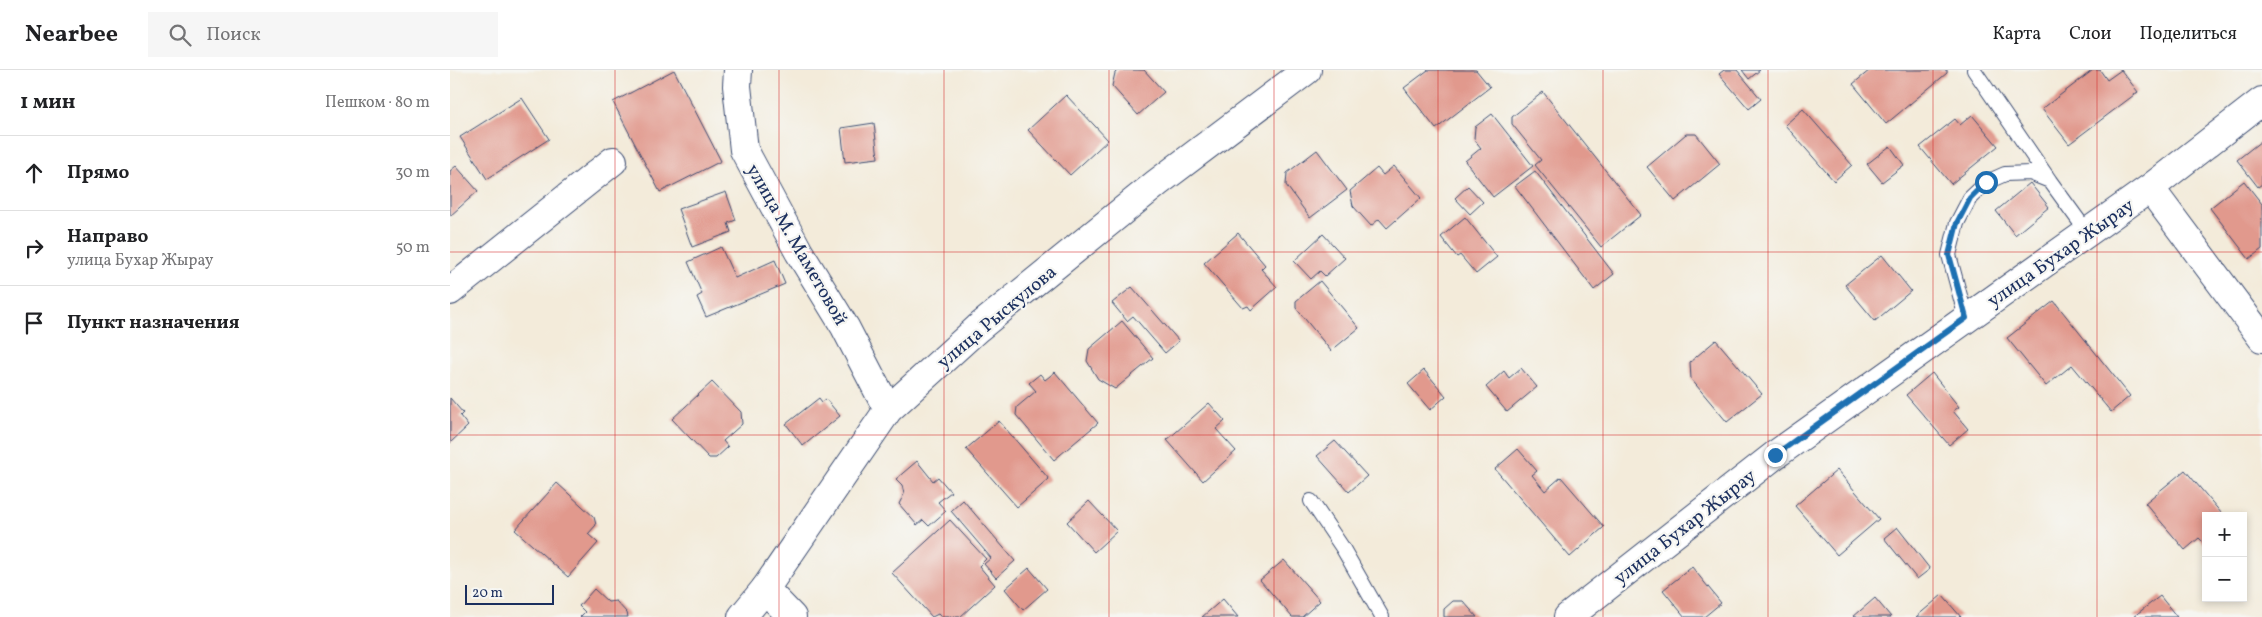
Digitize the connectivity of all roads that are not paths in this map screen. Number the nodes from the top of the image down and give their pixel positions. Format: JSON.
{"nodes":[{"id":1,"x":738,"y":70,"type":"edge"},
{"id":2,"x":1307,"y":70,"type":"edge"},
{"id":3,"x":1974,"y":70,"type":"edge"},
{"id":4,"x":2262,"y":100,"type":"edge"},
{"id":5,"x":612,"y":161,"type":"dead end"},
{"id":6,"x":2050,"y":181,"type":"junction"},
{"id":7,"x":2150,"y":188,"type":"junction"},
{"id":8,"x":2087,"y":232,"type":"junction"},
{"id":9,"x":450,"y":291,"type":"edge"},
{"id":10,"x":1966,"y":318,"type":"junction"},
{"id":11,"x":2262,"y":338,"type":"edge"},
{"id":12,"x":888,"y":410,"type":"junction"},
{"id":13,"x":1311,"y":501,"type":"dead end"},
{"id":14,"x":764,"y":590,"type":"junction"},
{"id":15,"x":742,"y":617,"type":"edge"},
{"id":16,"x":792,"y":617,"type":"edge"},
{"id":17,"x":1382,"y":617,"type":"edge"},
{"id":18,"x":1568,"y":617,"type":"edge"}],
"edges":[{"from":1,"to":12,"type":"street","name":"улица М. Маметовой"},
{"from":2,"to":12,"type":"street","name":"улица Рыскулова"},
{"from":3,"to":6,"type":"lane"},
{"from":4,"to":7,"type":"street","name":"улица Бухар Жырау"},
{"from":5,"to":9,"type":"street"},
{"from":6,"to":8,"type":"lane"},
{"from":6,"to":10,"type":"lane"},
{"from":7,"to":8,"type":"street","name":"улица Бухар Жырау"},
{"from":7,"to":11,"type":"street"},
{"from":8,"to":10,"type":"street","name":"улица Бухар Жырау"},
{"from":10,"to":18,"type":"street","name":"улица Бухар Жырау"},
{"from":12,"to":14,"type":"street","name":"улица Рыскулова"},
{"from":13,"to":17,"type":"lane"},
{"from":14,"to":15,"type":"street","name":"улица Рыскулова"},
{"from":14,"to":16,"type":"street"}]}
